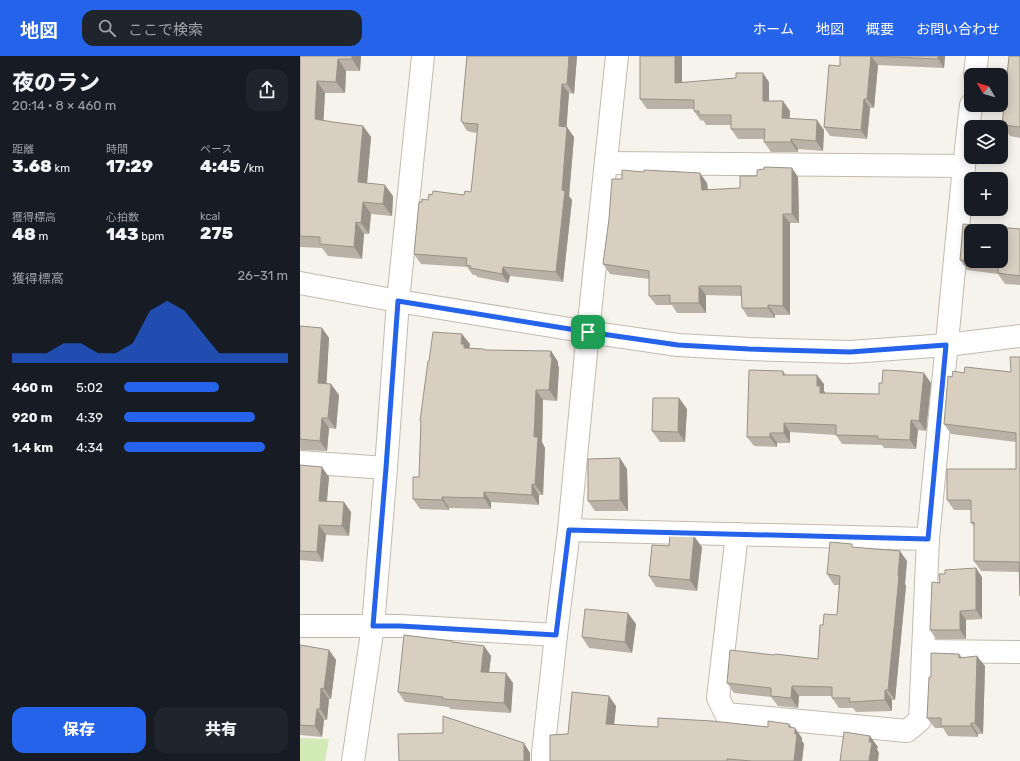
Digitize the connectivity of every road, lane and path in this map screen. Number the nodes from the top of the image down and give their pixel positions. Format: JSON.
{"nodes":[{"id":1,"x":423,"y":56,"type":"edge"},
{"id":2,"x":617,"y":56,"type":"edge"},
{"id":3,"x":977,"y":56,"type":"edge"},
{"id":4,"x":976,"y":68,"type":"edge"},
{"id":5,"x":971,"y":112,"type":"edge"},
{"id":6,"x":606,"y":163,"type":"junction"},
{"id":7,"x":964,"y":166,"type":"junction"},
{"id":8,"x":300,"y":283,"type":"edge"},
{"id":9,"x":398,"y":301,"type":"junction"},
{"id":10,"x":588,"y":332,"type":"junction"},
{"id":11,"x":1020,"y":336,"type":"edge"},
{"id":12,"x":946,"y":345,"type":"junction"},
{"id":13,"x":300,"y":462,"type":"edge"},
{"id":14,"x":386,"y":468,"type":"junction"},
{"id":15,"x":569,"y":530,"type":"junction"},
{"id":16,"x":737,"y":534,"type":"junction"},
{"id":17,"x":928,"y":539,"type":"junction"},
{"id":18,"x":300,"y":626,"type":"edge"},
{"id":19,"x":373,"y":626,"type":"junction"},
{"id":20,"x":556,"y":635,"type":"junction"},
{"id":21,"x":924,"y":651,"type":"junction"},
{"id":22,"x":1020,"y":652,"type":"edge"},
{"id":23,"x":353,"y":761,"type":"edge"},
{"id":24,"x":543,"y":761,"type":"edge"}],
"edges":[{"from":1,"to":9,"type":"street"},
{"from":2,"to":6,"type":"street"},
{"from":3,"to":4,"type":"street"},
{"from":5,"to":7,"type":"street"},
{"from":6,"to":7,"type":"street"},
{"from":6,"to":10,"type":"street"},
{"from":7,"to":12,"type":"street"},
{"from":8,"to":9,"type":"street"},
{"from":9,"to":10,"type":"street"},
{"from":9,"to":14,"type":"street"},
{"from":10,"to":12,"type":"street"},
{"from":10,"to":15,"type":"street"},
{"from":11,"to":12,"type":"street"},
{"from":12,"to":17,"type":"street"},
{"from":13,"to":14,"type":"street"},
{"from":14,"to":19,"type":"street"},
{"from":15,"to":16,"type":"street"},
{"from":15,"to":20,"type":"street"},
{"from":16,"to":17,"type":"street"},
{"from":16,"to":21,"type":"street"},
{"from":17,"to":21,"type":"street"},
{"from":18,"to":19,"type":"street"},
{"from":19,"to":20,"type":"street"},
{"from":19,"to":23,"type":"street"},
{"from":20,"to":24,"type":"street"},
{"from":21,"to":22,"type":"street"}]}
